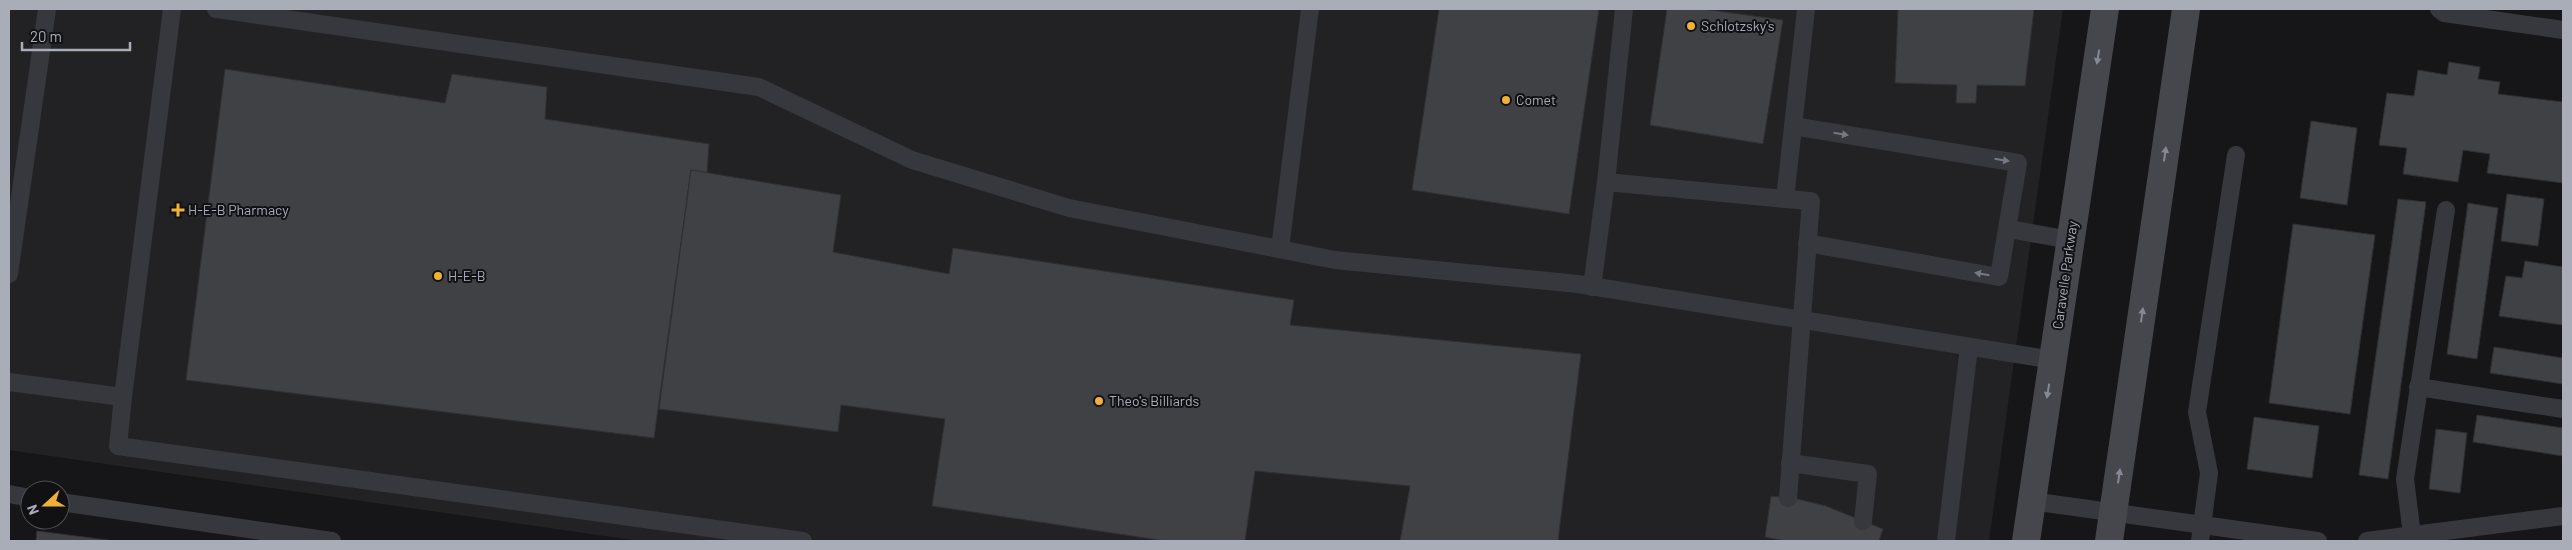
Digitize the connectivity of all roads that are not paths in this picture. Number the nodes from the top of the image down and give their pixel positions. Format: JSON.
{"nodes":[{"id":1,"x":47,"y":9,"type":"edge"},
{"id":2,"x":172,"y":9,"type":"edge"},
{"id":3,"x":216,"y":9,"type":"edge"},
{"id":4,"x":1310,"y":9,"type":"edge"},
{"id":5,"x":1624,"y":9,"type":"edge"},
{"id":6,"x":1806,"y":9,"type":"edge"},
{"id":7,"x":2105,"y":9,"type":"edge"},
{"id":8,"x":2186,"y":9,"type":"edge"},
{"id":9,"x":2438,"y":9,"type":"edge"},
{"id":10,"x":2563,"y":30,"type":"edge"},
{"id":11,"x":1793,"y":126,"type":"junction"},
{"id":12,"x":2236,"y":155,"type":"dead end"},
{"id":13,"x":1606,"y":182,"type":"junction"},
{"id":14,"x":1785,"y":198,"type":"junction"},
{"id":15,"x":2446,"y":210,"type":"dead end"},
{"id":16,"x":2009,"y":229,"type":"junction"},
{"id":17,"x":2070,"y":240,"type":"junction"},
{"id":18,"x":1807,"y":243,"type":"junction"},
{"id":19,"x":1280,"y":249,"type":"junction"},
{"id":20,"x":9,"y":274,"type":"edge"},
{"id":21,"x":1592,"y":287,"type":"junction"},
{"id":22,"x":1801,"y":319,"type":"junction"},
{"id":23,"x":1968,"y":347,"type":"junction"},
{"id":24,"x":2053,"y":360,"type":"junction"},
{"id":25,"x":9,"y":382,"type":"edge"},
{"id":26,"x":2418,"y":387,"type":"junction"},
{"id":27,"x":123,"y":398,"type":"junction"},
{"id":28,"x":2563,"y":409,"type":"edge"},
{"id":29,"x":1790,"y":463,"type":"junction"},
{"id":30,"x":1788,"y":498,"type":"dead end"},
{"id":31,"x":2031,"y":502,"type":"junction"},
{"id":32,"x":70,"y":503,"type":"edge"},
{"id":33,"x":2113,"y":512,"type":"junction"},
{"id":34,"x":2563,"y":516,"type":"edge"},
{"id":35,"x":1863,"y":521,"type":"dead end"},
{"id":36,"x":2202,"y":533,"type":"edge"},
{"id":37,"x":2412,"y":535,"type":"junction"},
{"id":38,"x":332,"y":541,"type":"edge"},
{"id":39,"x":803,"y":541,"type":"edge"},
{"id":40,"x":1946,"y":541,"type":"edge"},
{"id":41,"x":2026,"y":541,"type":"edge"},
{"id":42,"x":2109,"y":541,"type":"edge"},
{"id":43,"x":2318,"y":541,"type":"edge"},
{"id":44,"x":2367,"y":541,"type":"edge"}],
"edges":[{"from":1,"to":20,"type":"lane"},
{"from":2,"to":27,"type":"lane"},
{"from":3,"to":19,"type":"lane"},
{"from":4,"to":19,"type":"lane"},
{"from":5,"to":13,"type":"lane"},
{"from":6,"to":11,"type":"lane"},
{"from":7,"to":17,"type":"street","name":"Caravelle Parkway","one_way":true},
{"from":33,"to":8,"type":"street","one_way":true},
{"from":9,"to":10,"type":"lane"},
{"from":11,"to":14,"type":"lane"},
{"from":11,"to":16,"type":"lane","one_way":true},
{"from":12,"to":36,"type":"lane"},
{"from":13,"to":14,"type":"lane"},
{"from":13,"to":21,"type":"lane"},
{"from":14,"to":18,"type":"lane"},
{"from":15,"to":26,"type":"lane"},
{"from":16,"to":17,"type":"lane"},
{"from":16,"to":18,"type":"lane","one_way":true},
{"from":17,"to":24,"type":"street","name":"Caravelle Parkway"},
{"from":18,"to":22,"type":"lane"},
{"from":19,"to":21,"type":"lane"},
{"from":21,"to":22,"type":"lane"},
{"from":22,"to":23,"type":"lane"},
{"from":22,"to":29,"type":"lane"},
{"from":23,"to":24,"type":"lane"},
{"from":23,"to":40,"type":"lane"},
{"from":24,"to":31,"type":"street","name":"Caravelle Parkway","one_way":true},
{"from":25,"to":27,"type":"lane"},
{"from":26,"to":28,"type":"lane"},
{"from":26,"to":37,"type":"lane"},
{"from":27,"to":39,"type":"lane"},
{"from":29,"to":30,"type":"lane"},
{"from":29,"to":35,"type":"lane"},
{"from":31,"to":33,"type":"lane"},
{"from":31,"to":41,"type":"street","name":"Caravelle Parkway"},
{"from":32,"to":38,"type":"lane"},
{"from":33,"to":36,"type":"lane"},
{"from":33,"to":42,"type":"street"},
{"from":34,"to":37,"type":"lane"},
{"from":36,"to":43,"type":"lane"},
{"from":37,"to":44,"type":"lane"}]}
